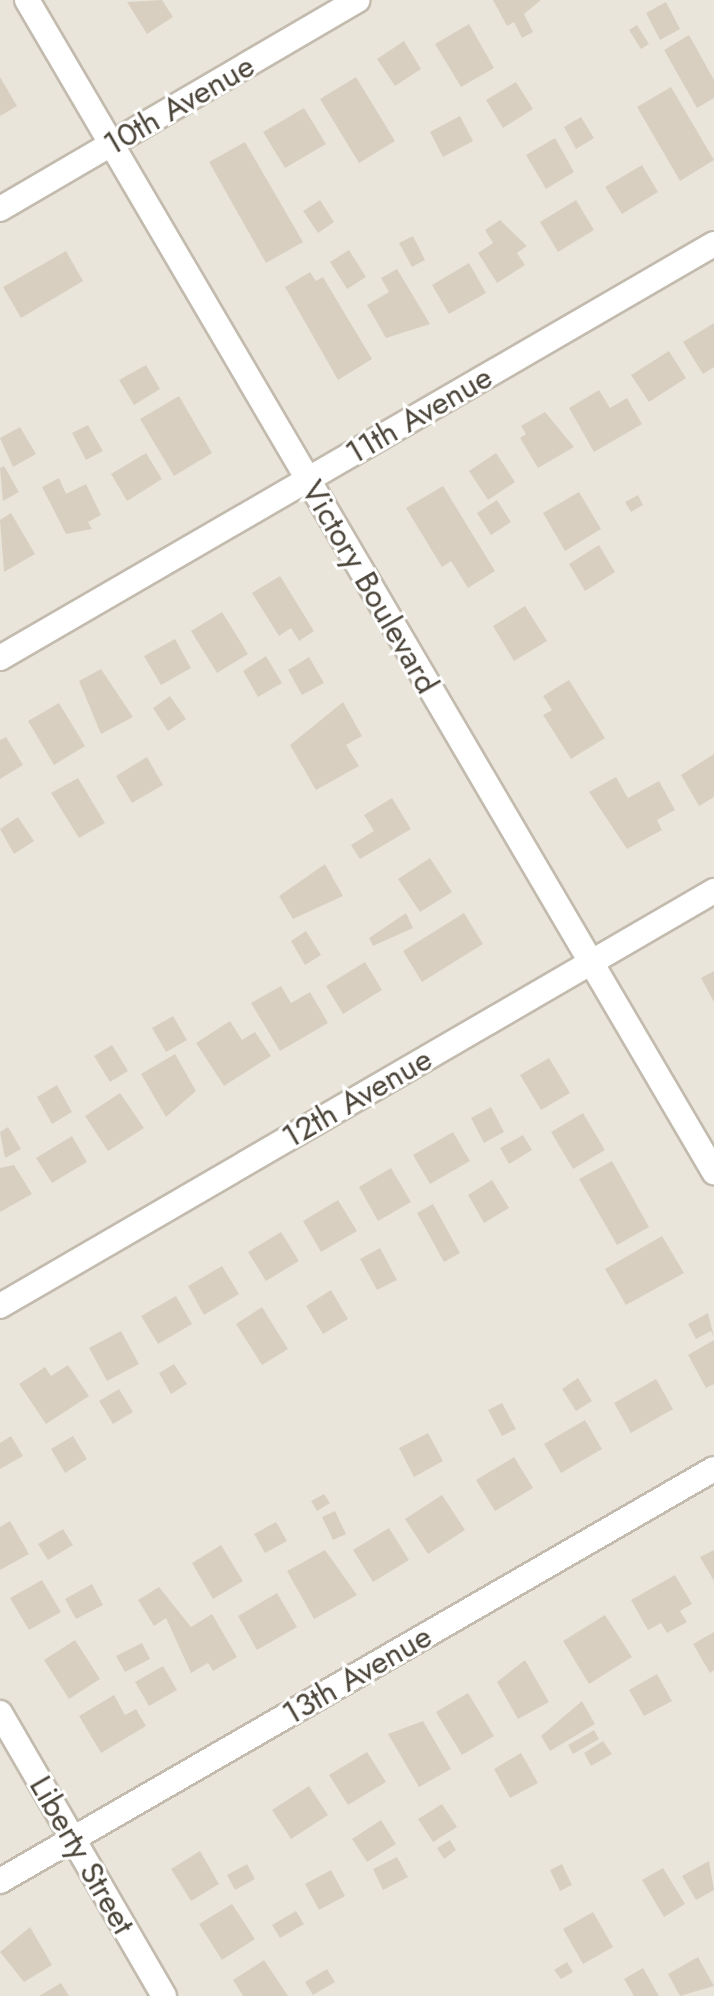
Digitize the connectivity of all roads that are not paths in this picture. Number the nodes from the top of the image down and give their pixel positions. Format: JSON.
{"nodes":[{"id":1,"x":27,"y":0,"type":"edge"},
{"id":2,"x":357,"y":0,"type":"edge"},
{"id":3,"x":114,"y":144,"type":"junction"},
{"id":4,"x":0,"y":209,"type":"edge"},
{"id":5,"x":714,"y":244,"type":"edge"},
{"id":6,"x":307,"y":480,"type":"junction"},
{"id":7,"x":0,"y":658,"type":"edge"},
{"id":8,"x":714,"y":891,"type":"edge"},
{"id":9,"x":590,"y":962,"type":"junction"},
{"id":10,"x":714,"y":1172,"type":"edge"},
{"id":11,"x":0,"y":1306,"type":"edge"},
{"id":12,"x":714,"y":1469,"type":"edge"},
{"id":13,"x":0,"y":1713,"type":"edge"},
{"id":14,"x":73,"y":1838,"type":"junction"},
{"id":15,"x":0,"y":1881,"type":"edge"},
{"id":16,"x":164,"y":1996,"type":"edge"}],
"edges":[{"from":1,"to":3,"type":"street","name":"Victory Boulevard"},
{"from":2,"to":3,"type":"street","name":"10th Avenue"},
{"from":3,"to":4,"type":"street","name":"10th Avenue"},
{"from":3,"to":6,"type":"street","name":"Victory Boulevard"},
{"from":5,"to":6,"type":"street","name":"11th Avenue"},
{"from":6,"to":7,"type":"street","name":"11th Avenue"},
{"from":6,"to":9,"type":"street","name":"Victory Boulevard"},
{"from":8,"to":9,"type":"street","name":"12th Avenue"},
{"from":9,"to":10,"type":"street","name":"Victory Boulevard"},
{"from":9,"to":11,"type":"street","name":"12th Avenue"},
{"from":12,"to":14,"type":"street","name":"13th Avenue"},
{"from":13,"to":14,"type":"street","name":"Liberty Street"},
{"from":14,"to":15,"type":"street","name":"13th Avenue"},
{"from":14,"to":16,"type":"street","name":"Liberty Street"}]}
